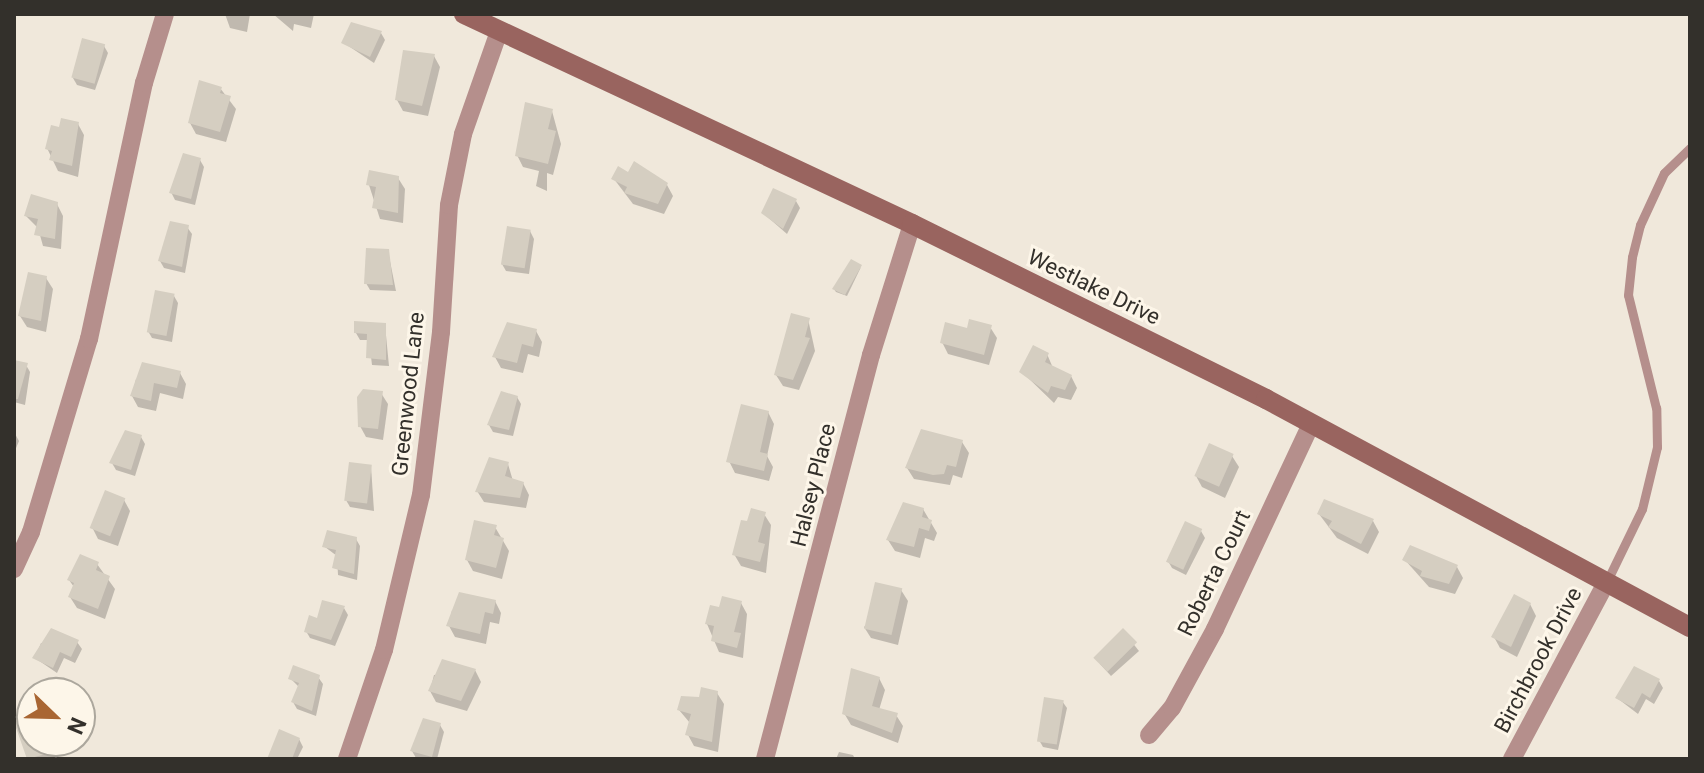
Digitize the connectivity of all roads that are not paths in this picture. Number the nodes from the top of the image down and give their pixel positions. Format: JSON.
{"nodes":[{"id":1,"x":165,"y":14,"type":"edge"},
{"id":2,"x":464,"y":14,"type":"edge"},
{"id":3,"x":499,"y":31,"type":"junction"},
{"id":4,"x":1690,"y":148,"type":"edge"},
{"id":5,"x":912,"y":224,"type":"junction"},
{"id":6,"x":1311,"y":424,"type":"junction"},
{"id":7,"x":14,"y":569,"type":"edge"},
{"id":8,"x":1606,"y":583,"type":"junction"},
{"id":9,"x":1690,"y":627,"type":"edge"},
{"id":10,"x":1149,"y":735,"type":"dead end"},
{"id":11,"x":347,"y":759,"type":"edge"},
{"id":12,"x":765,"y":759,"type":"edge"},
{"id":13,"x":1512,"y":759,"type":"edge"}],
"edges":[{"from":1,"to":7,"type":"street"},
{"from":2,"to":3,"type":"street","name":"Westlake Drive"},
{"from":3,"to":5,"type":"street","name":"Westlake Drive"},
{"from":3,"to":11,"type":"street","name":"Greenwood Lane"},
{"from":4,"to":8,"type":"lane"},
{"from":5,"to":6,"type":"street","name":"Westlake Drive"},
{"from":5,"to":12,"type":"street","name":"Halsey Place"},
{"from":6,"to":8,"type":"street","name":"Westlake Drive"},
{"from":6,"to":10,"type":"street","name":"Roberta Court"},
{"from":8,"to":9,"type":"street","name":"Westlake Drive"},
{"from":8,"to":13,"type":"street","name":"Birchbrook Drive"}]}
